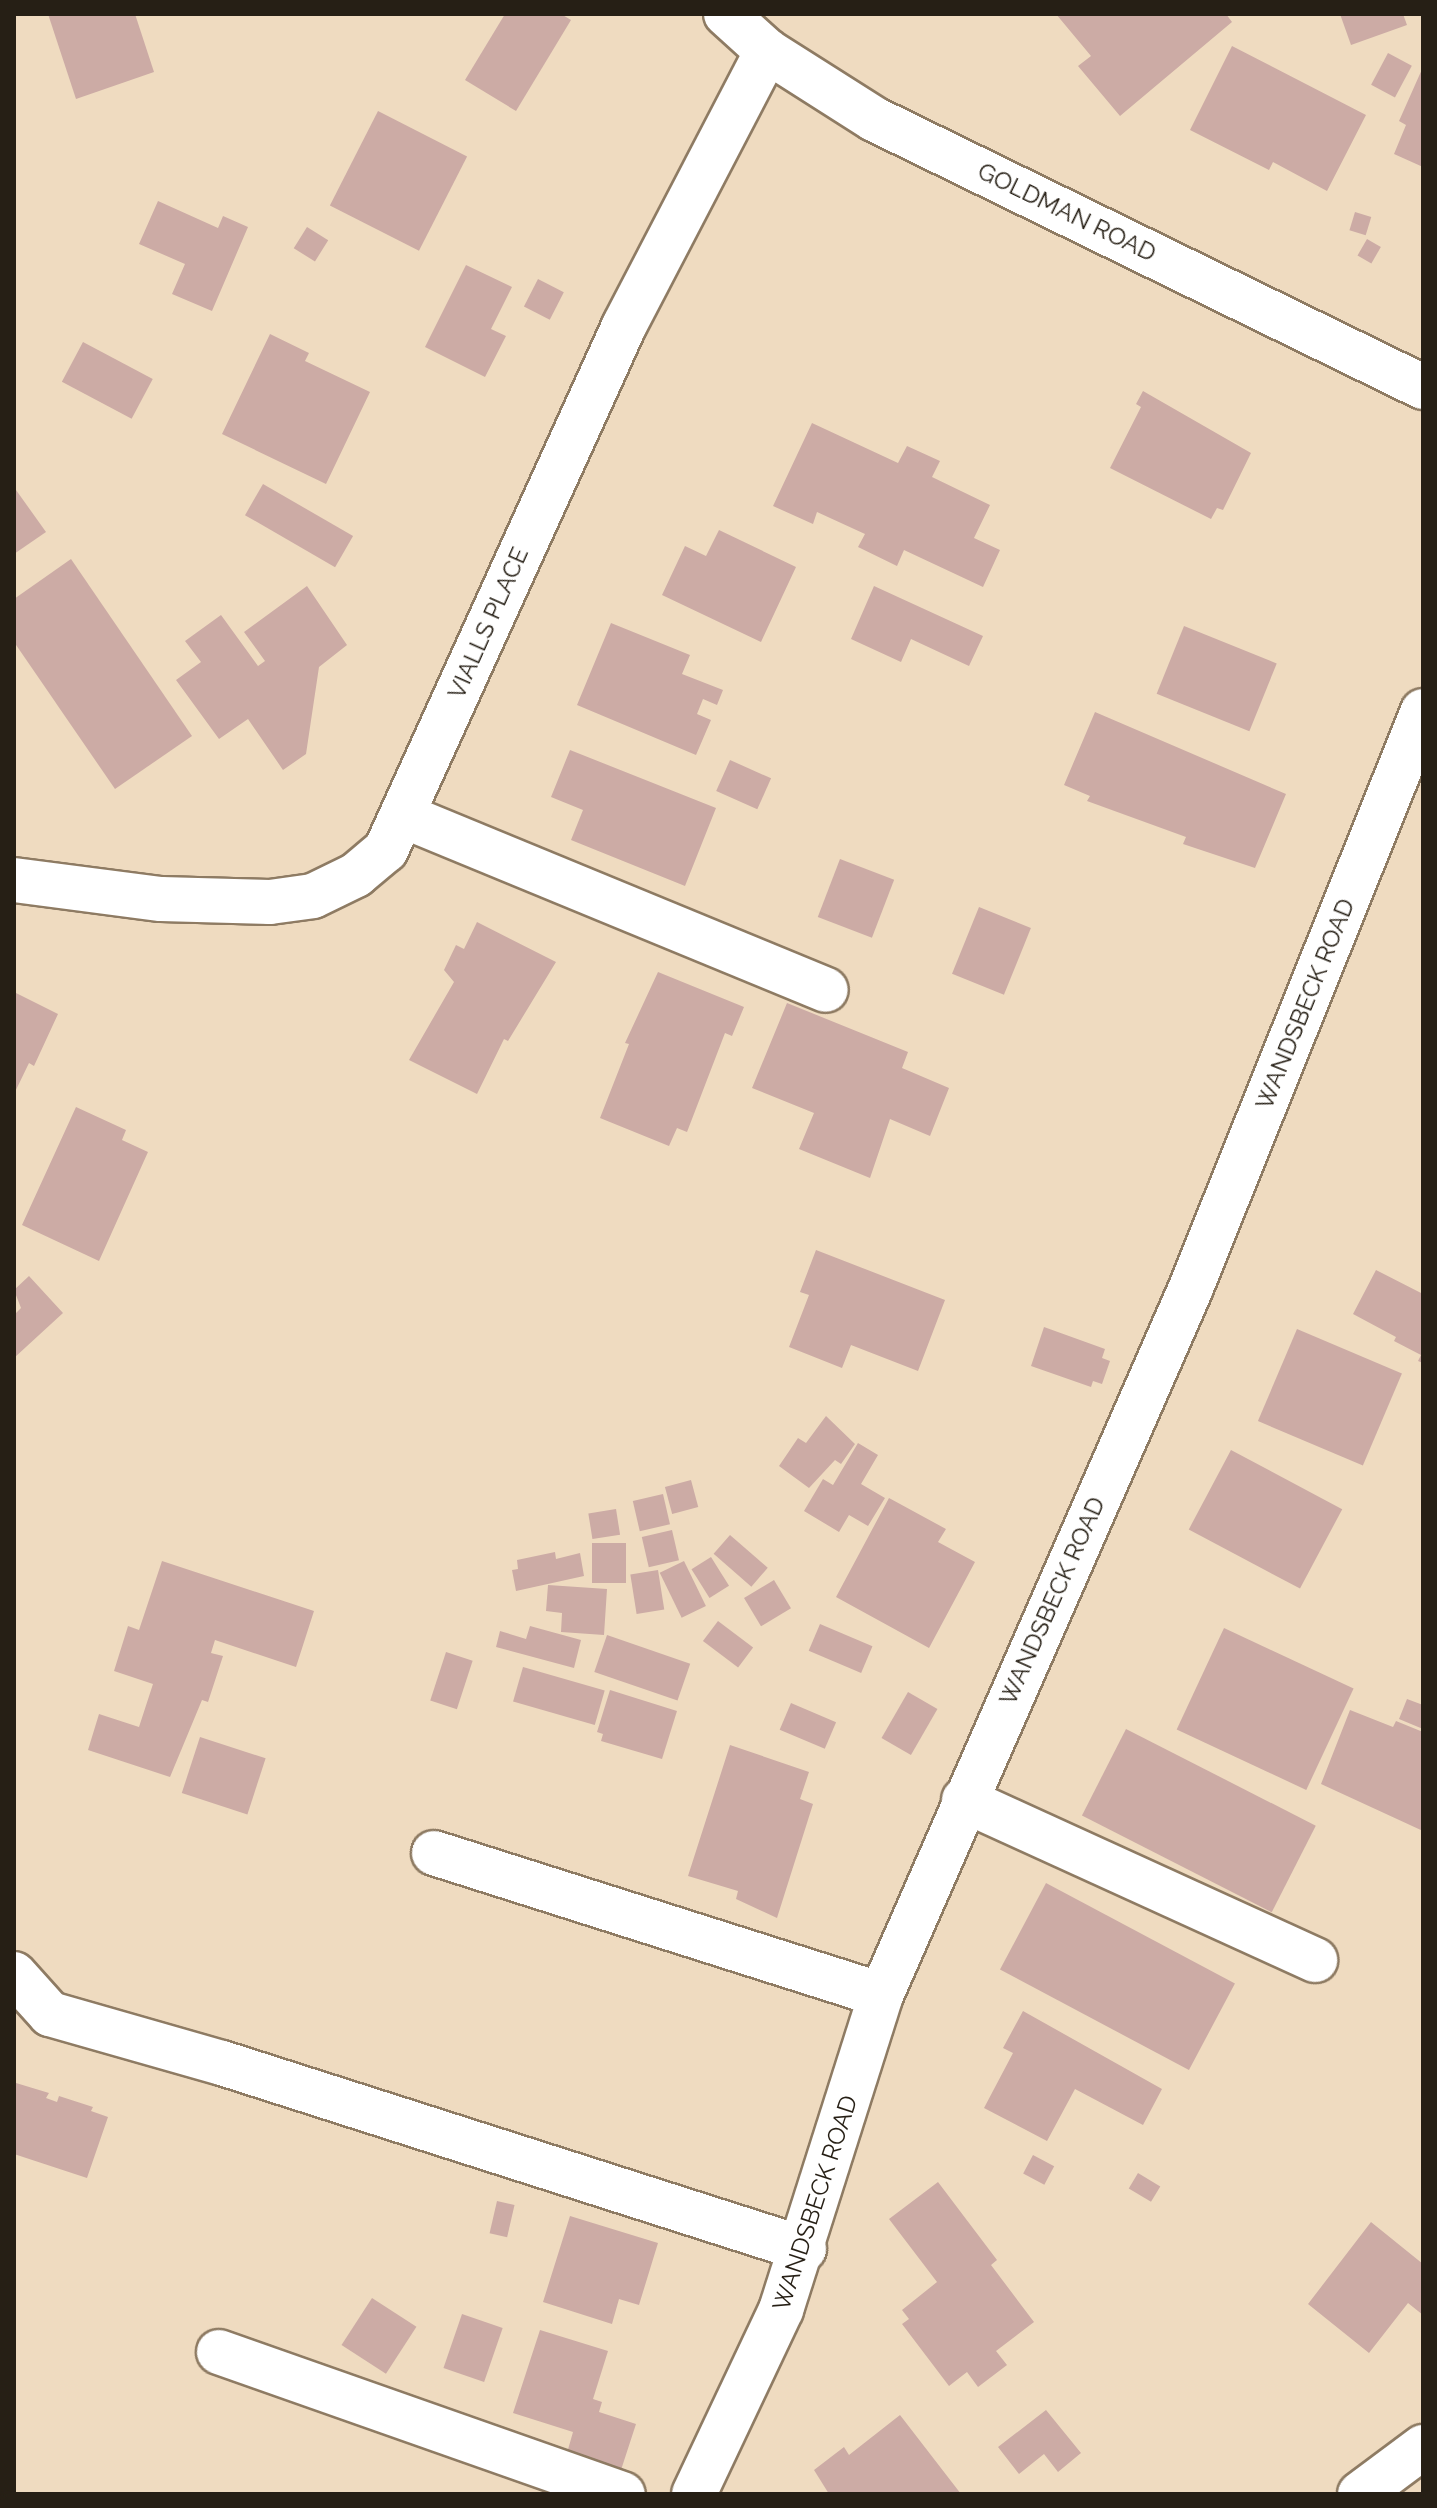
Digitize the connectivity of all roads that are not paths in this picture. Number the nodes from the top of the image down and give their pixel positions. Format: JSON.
{"nodes":[{"id":1,"x":726,"y":14,"type":"edge"},
{"id":2,"x":767,"y":51,"type":"junction"},
{"id":3,"x":1423,"y":387,"type":"edge"},
{"id":4,"x":1423,"y":711,"type":"edge"},
{"id":5,"x":404,"y":816,"type":"junction"},
{"id":6,"x":14,"y":880,"type":"edge"},
{"id":7,"x":826,"y":990,"type":"dead end"},
{"id":8,"x":964,"y":1800,"type":"junction"},
{"id":9,"x":434,"y":1853,"type":"dead end"},
{"id":10,"x":1315,"y":1960,"type":"dead end"},
{"id":11,"x":14,"y":1974,"type":"edge"},
{"id":12,"x":881,"y":1995,"type":"junction"},
{"id":13,"x":804,"y":2249,"type":"junction"},
{"id":14,"x":219,"y":2352,"type":"dead end"},
{"id":15,"x":1423,"y":2447,"type":"edge"},
{"id":16,"x":623,"y":2494,"type":"edge"},
{"id":17,"x":694,"y":2494,"type":"edge"},
{"id":18,"x":1360,"y":2494,"type":"edge"}],
"edges":[{"from":1,"to":2,"type":"street","name":"GOLDMAN ROAD"},
{"from":2,"to":3,"type":"street","name":"GOLDMAN ROAD"},
{"from":2,"to":5,"type":"street","name":"VIALLS PLACE"},
{"from":4,"to":8,"type":"street","name":"WANDSBECK ROAD"},
{"from":5,"to":6,"type":"street","name":"VIALLS PLACE"},
{"from":5,"to":7,"type":"street"},
{"from":8,"to":10,"type":"street"},
{"from":8,"to":12,"type":"street","name":"WANDSBECK ROAD"},
{"from":9,"to":12,"type":"street"},
{"from":11,"to":13,"type":"street"},
{"from":12,"to":13,"type":"street","name":"WANDSBECK ROAD"},
{"from":13,"to":17,"type":"street","name":"WANDSBECK ROAD"},
{"from":14,"to":16,"type":"street"},
{"from":15,"to":18,"type":"street"}]}
